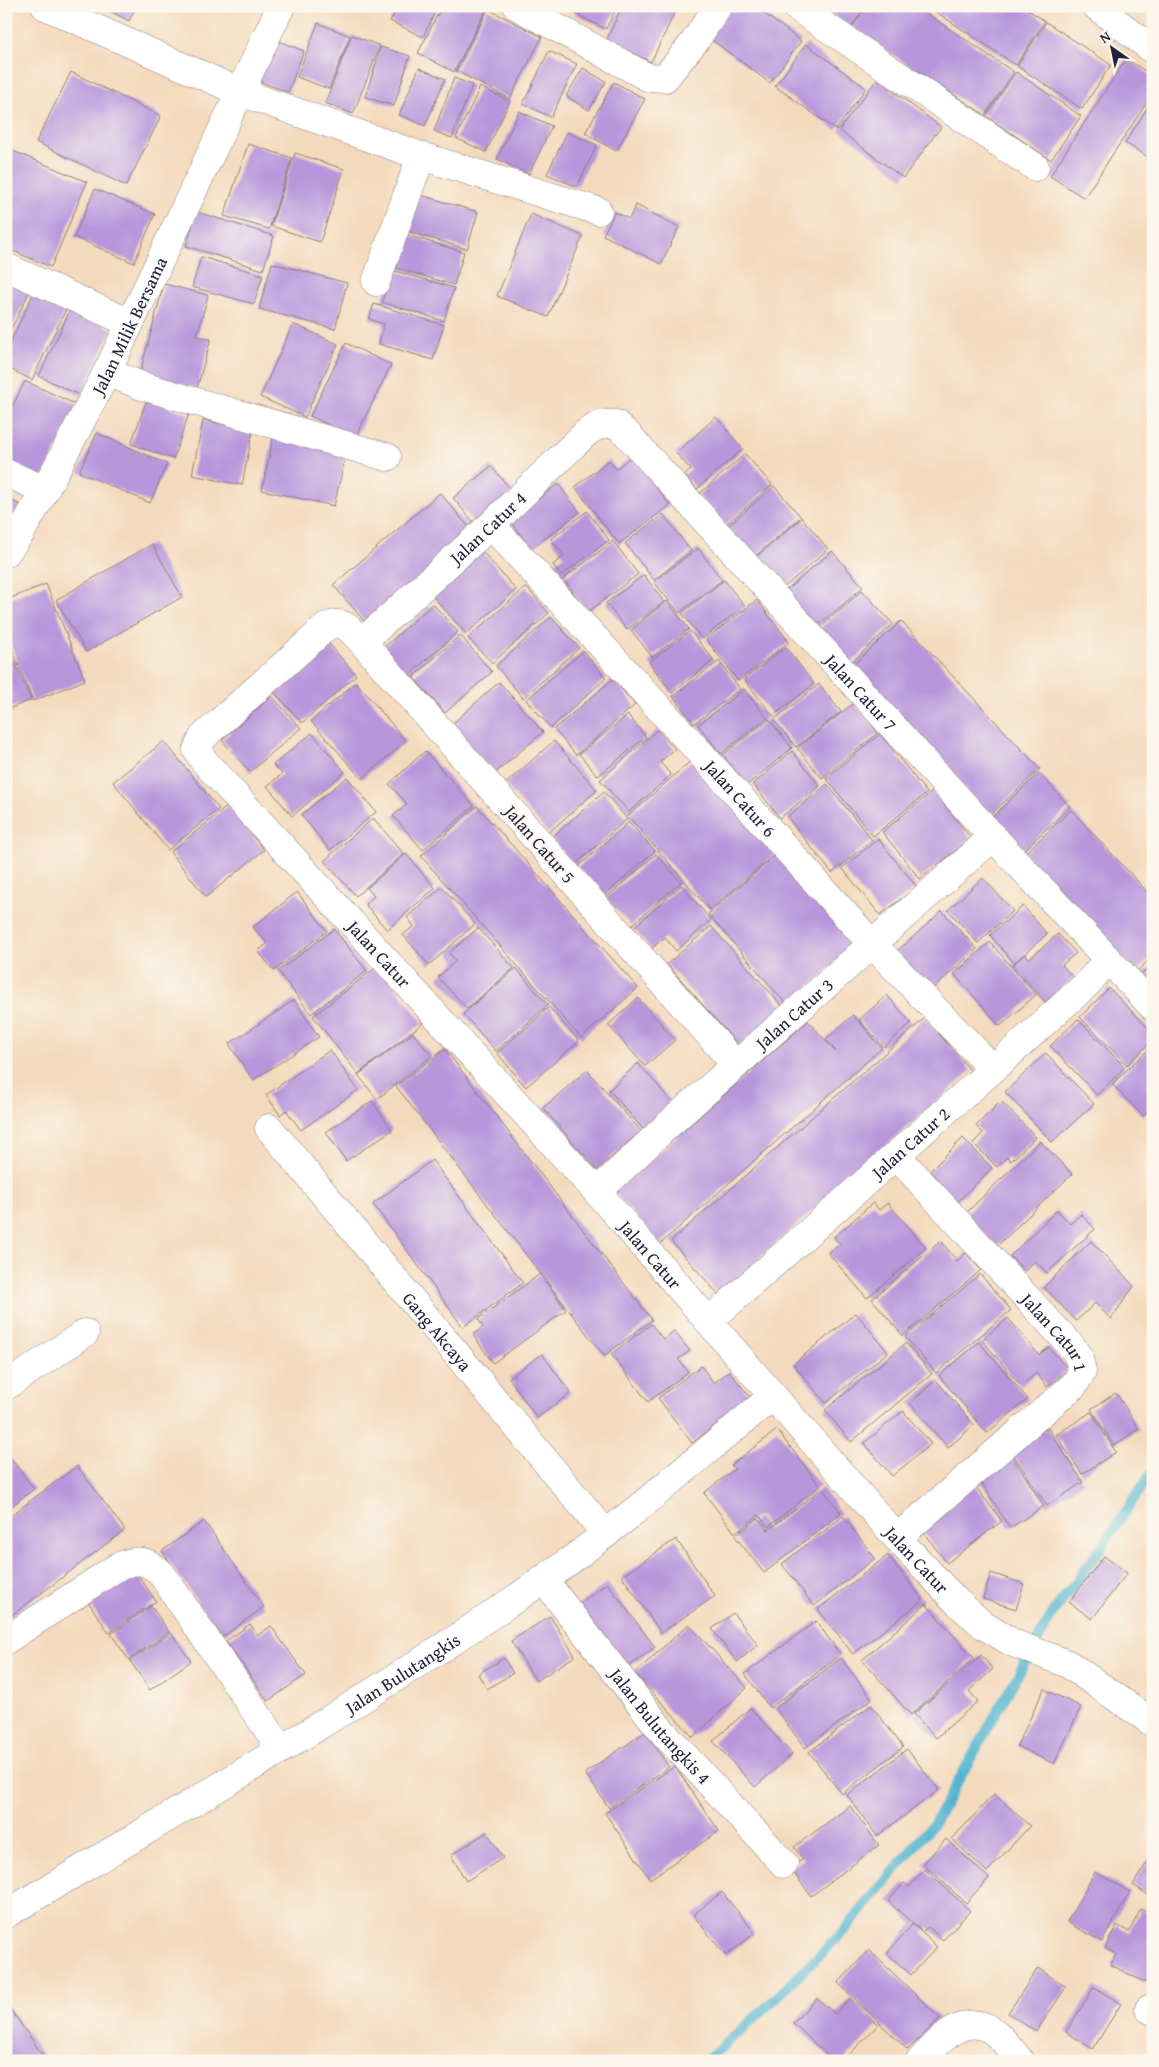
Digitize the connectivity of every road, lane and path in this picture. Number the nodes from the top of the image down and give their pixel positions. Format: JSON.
{"nodes":[{"id":1,"x":45,"y":6,"type":"edge"},
{"id":2,"x":282,"y":6,"type":"edge"},
{"id":3,"x":516,"y":6,"type":"edge"},
{"id":4,"x":718,"y":6,"type":"edge"},
{"id":5,"x":794,"y":6,"type":"edge"},
{"id":6,"x":1096,"y":6,"type":"edge"},
{"id":7,"x":1153,"y":50,"type":"edge"},
{"id":8,"x":240,"y":92,"type":"junction"},
{"id":9,"x":421,"y":156,"type":"junction"},
{"id":10,"x":1035,"y":167,"type":"dead end"},
{"id":11,"x":598,"y":211,"type":"dead end"},
{"id":12,"x":6,"y":267,"type":"edge"},
{"id":13,"x":376,"y":282,"type":"dead end"},
{"id":14,"x":130,"y":323,"type":"junction"},
{"id":15,"x":107,"y":372,"type":"junction"},
{"id":16,"x":616,"y":424,"type":"joint"},
{"id":17,"x":387,"y":457,"type":"dead end"},
{"id":18,"x":6,"y":473,"type":"edge"},
{"id":19,"x":45,"y":490,"type":"junction"},
{"id":20,"x":491,"y":525,"type":"junction"},
{"id":21,"x":6,"y":554,"type":"edge"},
{"id":22,"x":353,"y":633,"type":"junction"},
{"id":23,"x":993,"y":837,"type":"junction"},
{"id":24,"x":871,"y":943,"type":"junction"},
{"id":25,"x":1107,"y":960,"type":"junction"},
{"id":26,"x":1153,"y":1007,"type":"edge"},
{"id":27,"x":736,"y":1065,"type":"junction"},
{"id":28,"x":992,"y":1070,"type":"junction"},
{"id":29,"x":268,"y":1128,"type":"dead end"},
{"id":30,"x":896,"y":1155,"type":"junction"},
{"id":31,"x":597,"y":1192,"type":"junction"},
{"id":32,"x":708,"y":1321,"type":"junction"},
{"id":33,"x":85,"y":1333,"type":"dead end"},
{"id":34,"x":6,"y":1386,"type":"edge"},
{"id":35,"x":773,"y":1396,"type":"junction"},
{"id":36,"x":606,"y":1534,"type":"junction"},
{"id":37,"x":897,"y":1538,"type":"junction"},
{"id":38,"x":543,"y":1579,"type":"junction"},
{"id":39,"x":6,"y":1640,"type":"edge"},
{"id":40,"x":1153,"y":1722,"type":"edge"},
{"id":41,"x":281,"y":1749,"type":"junction"},
{"id":42,"x":784,"y":1864,"type":"dead end"},
{"id":43,"x":6,"y":1914,"type":"edge"},
{"id":44,"x":920,"y":2061,"type":"edge"},
{"id":45,"x":1020,"y":2061,"type":"edge"}],
"edges":[{"from":1,"to":8,"type":"street"},
{"from":2,"to":8,"type":"street","name":"Jalan Milik Bersama"},
{"from":3,"to":4,"type":"street"},
{"from":5,"to":10,"type":"street"},
{"from":6,"to":7,"type":"street"},
{"from":8,"to":9,"type":"street"},
{"from":8,"to":14,"type":"street","name":"Jalan Milik Bersama"},
{"from":9,"to":11,"type":"street"},
{"from":9,"to":13,"type":"street"},
{"from":12,"to":14,"type":"street"},
{"from":14,"to":15,"type":"street","name":"Jalan Milik Bersama"},
{"from":15,"to":17,"type":"street"},
{"from":15,"to":19,"type":"street","name":"Jalan Milik Bersama"},
{"from":16,"to":20,"type":"street","name":"Jalan Catur 4"},
{"from":16,"to":23,"type":"street","name":"Jalan Catur 7"},
{"from":18,"to":19,"type":"street"},
{"from":19,"to":21,"type":"street","name":"Jalan Milik Bersama"},
{"from":20,"to":22,"type":"street","name":"Jalan Catur 4"},
{"from":20,"to":24,"type":"street","name":"Jalan Catur 6"},
{"from":22,"to":27,"type":"street","name":"Jalan Catur 5"},
{"from":22,"to":31,"type":"street","name":"Jalan Catur"},
{"from":23,"to":24,"type":"street","name":"Jalan Catur 3"},
{"from":23,"to":25,"type":"street","name":"Jalan Catur 7"},
{"from":24,"to":27,"type":"street","name":"Jalan Catur 3"},
{"from":24,"to":28,"type":"street","name":"Jalan Catur 6"},
{"from":25,"to":26,"type":"street","name":"Jalan Catur 7"},
{"from":25,"to":28,"type":"street","name":"Jalan Catur 2"},
{"from":27,"to":31,"type":"street","name":"Jalan Catur 3"},
{"from":28,"to":30,"type":"street","name":"Jalan Catur 2"},
{"from":29,"to":36,"type":"street","name":"Gang Akcaya"},
{"from":30,"to":32,"type":"street","name":"Jalan Catur 2"},
{"from":30,"to":37,"type":"street","name":"Jalan Catur 1"},
{"from":31,"to":32,"type":"street","name":"Jalan Catur"},
{"from":32,"to":35,"type":"street","name":"Jalan Catur"},
{"from":33,"to":34,"type":"street"},
{"from":35,"to":36,"type":"street","name":"Jalan Bulutangkis"},
{"from":35,"to":37,"type":"street","name":"Jalan Catur"},
{"from":36,"to":38,"type":"street","name":"Jalan Bulutangkis"},
{"from":37,"to":40,"type":"street","name":"Jalan Catur"},
{"from":38,"to":41,"type":"street","name":"Jalan Bulutangkis"},
{"from":38,"to":42,"type":"street","name":"Jalan Bulutangkis 4"},
{"from":39,"to":41,"type":"street"},
{"from":41,"to":43,"type":"street","name":"Jalan Bulutangkis"},
{"from":44,"to":45,"type":"street"}]}
